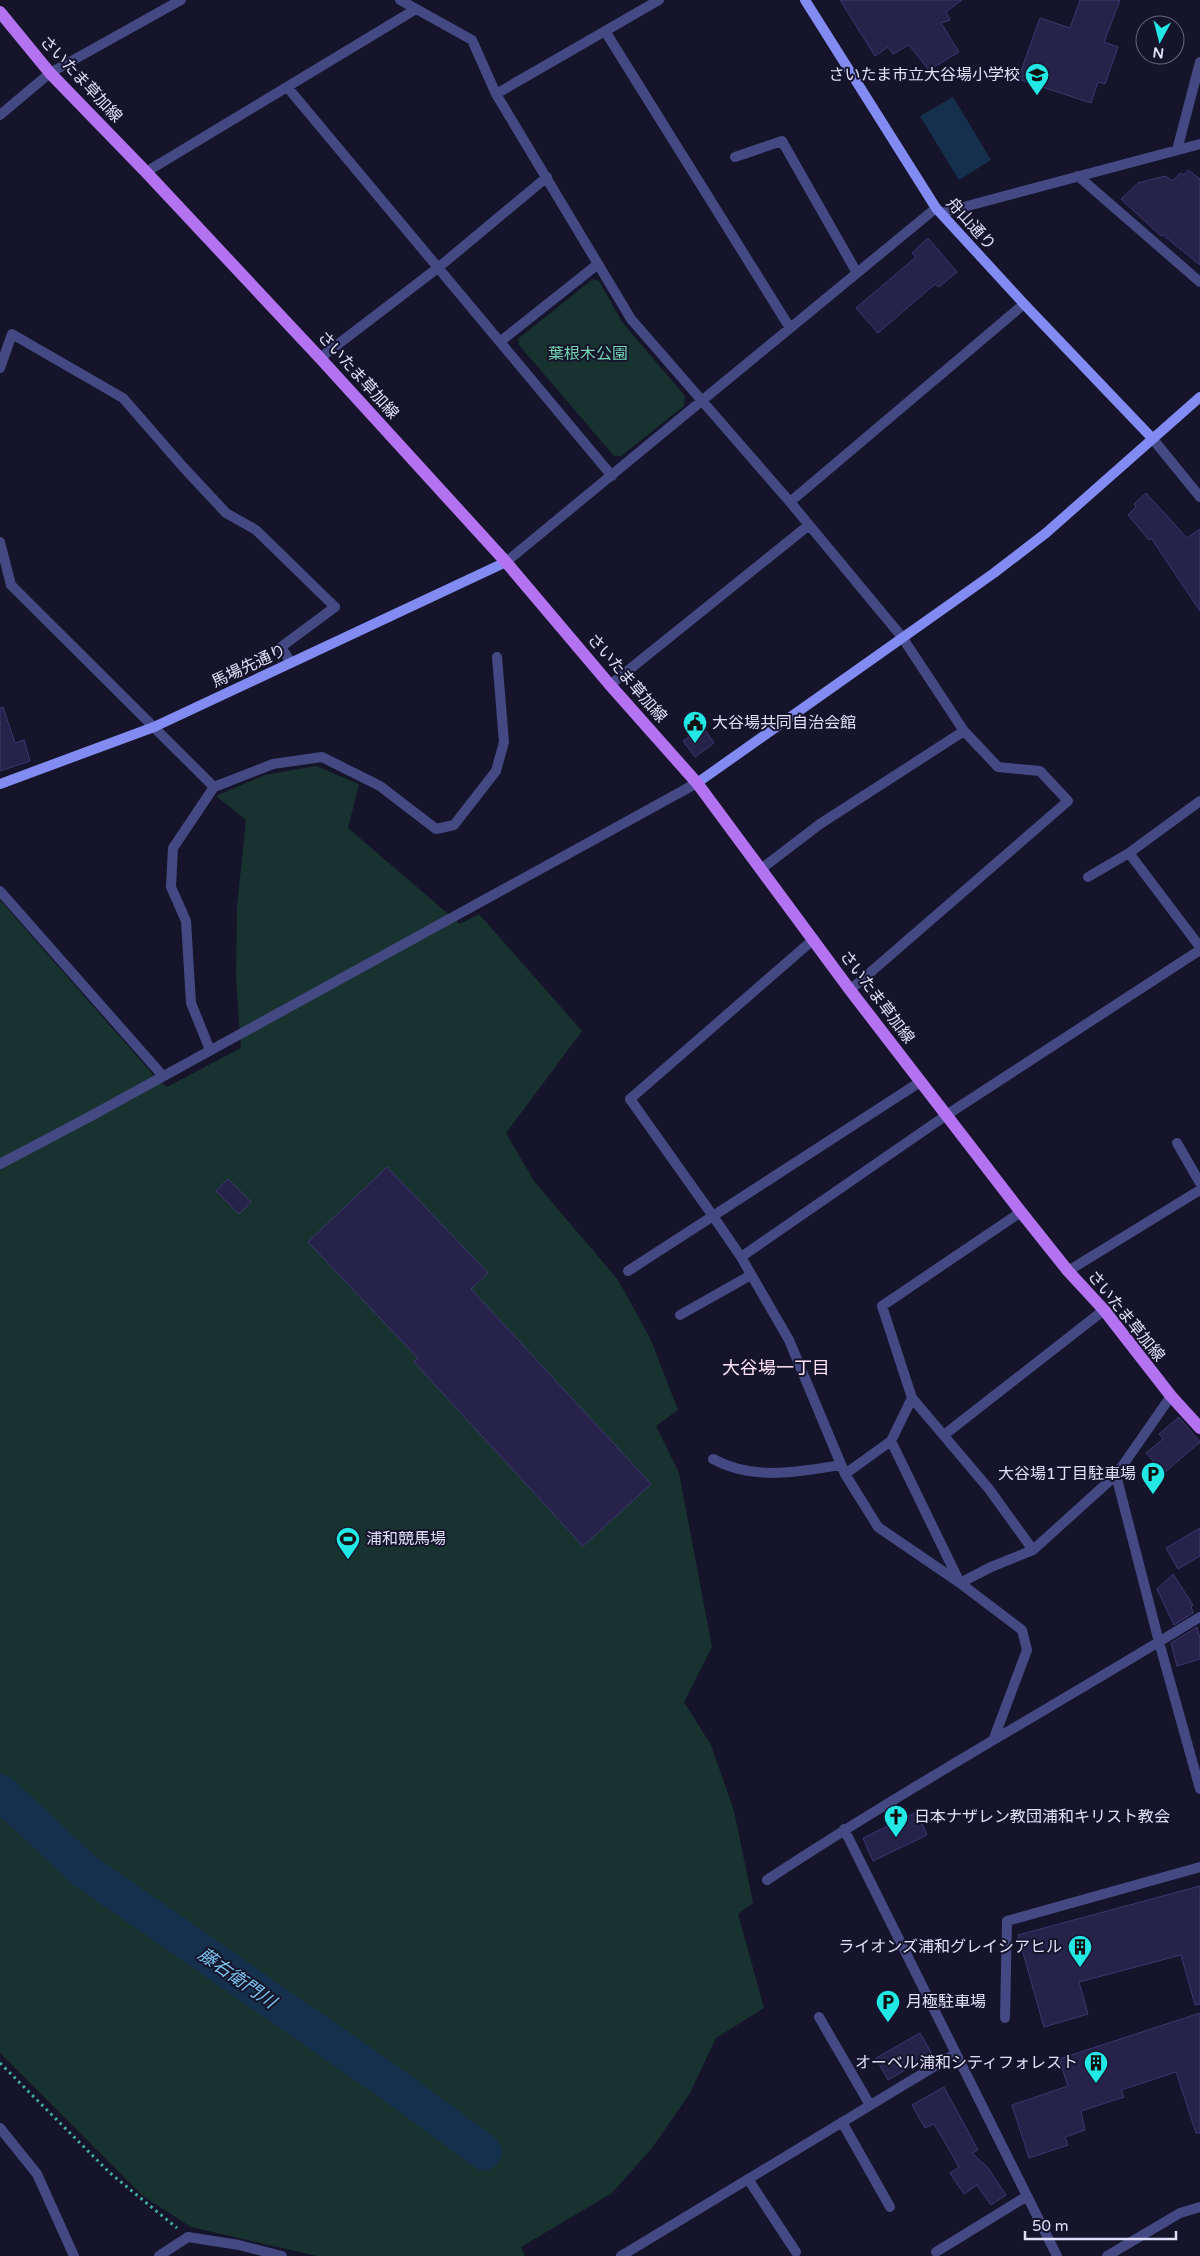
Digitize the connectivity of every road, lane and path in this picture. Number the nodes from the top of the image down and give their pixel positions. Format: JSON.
{"nodes":[{"id":1,"x":158,"y":0,"type":"edge"},
{"id":2,"x":181,"y":0,"type":"edge"},
{"id":3,"x":400,"y":0,"type":"edge"},
{"id":4,"x":659,"y":0,"type":"edge"},
{"id":5,"x":805,"y":0,"type":"edge"},
{"id":6,"x":416,"y":9,"type":"junction"},
{"id":7,"x":164,"y":10,"type":"junction"},
{"id":8,"x":0,"y":12,"type":"edge"},
{"id":9,"x":605,"y":31,"type":"junction"},
{"id":10,"x":1200,"y":62,"type":"edge"},
{"id":11,"x":50,"y":73,"type":"junction"},
{"id":12,"x":288,"y":88,"type":"junction"},
{"id":13,"x":496,"y":94,"type":"junction"},
{"id":14,"x":0,"y":115,"type":"edge"},
{"id":15,"x":1200,"y":144,"type":"edge"},
{"id":16,"x":1177,"y":150,"type":"junction"},
{"id":17,"x":735,"y":157,"type":"dead end"},
{"id":18,"x":146,"y":172,"type":"junction"},
{"id":19,"x":1078,"y":176,"type":"junction"},
{"id":20,"x":547,"y":177,"type":"junction"},
{"id":21,"x":939,"y":211,"type":"junction"},
{"id":22,"x":598,"y":264,"type":"junction"},
{"id":23,"x":439,"y":267,"type":"junction"},
{"id":24,"x":857,"y":273,"type":"junction"},
{"id":25,"x":1200,"y":282,"type":"edge"},
{"id":26,"x":1024,"y":304,"type":"junction"},
{"id":27,"x":790,"y":328,"type":"junction"},
{"id":28,"x":501,"y":341,"type":"junction"},
{"id":29,"x":320,"y":358,"type":"junction"},
{"id":30,"x":0,"y":368,"type":"edge"},
{"id":31,"x":1200,"y":397,"type":"edge"},
{"id":32,"x":702,"y":401,"type":"junction"},
{"id":33,"x":1152,"y":438,"type":"junction"},
{"id":34,"x":612,"y":476,"type":"junction"},
{"id":35,"x":1200,"y":497,"type":"edge"},
{"id":36,"x":790,"y":502,"type":"junction"},
{"id":37,"x":809,"y":526,"type":"junction"},
{"id":38,"x":0,"y":542,"type":"edge"},
{"id":39,"x":506,"y":562,"type":"junction"},
{"id":40,"x":902,"y":637,"type":"junction"},
{"id":41,"x":497,"y":657,"type":"dead end"},
{"id":42,"x":291,"y":663,"type":"junction"},
{"id":43,"x":610,"y":685,"type":"junction"},
{"id":44,"x":154,"y":727,"type":"junction"},
{"id":45,"x":964,"y":731,"type":"junction"},
{"id":46,"x":698,"y":782,"type":"junction"},
{"id":47,"x":0,"y":784,"type":"edge"},
{"id":48,"x":214,"y":787,"type":"junction"},
{"id":49,"x":1200,"y":801,"type":"edge"},
{"id":50,"x":1129,"y":852,"type":"junction"},
{"id":51,"x":762,"y":869,"type":"junction"},
{"id":52,"x":1088,"y":877,"type":"dead end"},
{"id":53,"x":0,"y":891,"type":"edge"},
{"id":54,"x":814,"y":939,"type":"junction"},
{"id":55,"x":1200,"y":948,"type":"edge"},
{"id":56,"x":850,"y":990,"type":"junction"},
{"id":57,"x":210,"y":1050,"type":"junction"},
{"id":58,"x":163,"y":1076,"type":"junction"},
{"id":59,"x":920,"y":1082,"type":"junction"},
{"id":60,"x":948,"y":1114,"type":"junction"},
{"id":61,"x":1177,"y":1143,"type":"dead end"},
{"id":62,"x":0,"y":1164,"type":"edge"},
{"id":63,"x":1200,"y":1183,"type":"edge"},
{"id":64,"x":1200,"y":1190,"type":"edge"},
{"id":65,"x":1021,"y":1212,"type":"junction"},
{"id":66,"x":713,"y":1216,"type":"junction"},
{"id":67,"x":740,"y":1258,"type":"junction"},
{"id":68,"x":628,"y":1271,"type":"dead end"},
{"id":69,"x":1068,"y":1271,"type":"junction"},
{"id":70,"x":751,"y":1275,"type":"junction"},
{"id":71,"x":1104,"y":1310,"type":"junction"},
{"id":72,"x":680,"y":1315,"type":"dead end"},
{"id":73,"x":1171,"y":1396,"type":"junction"},
{"id":74,"x":912,"y":1398,"type":"junction"},
{"id":75,"x":1200,"y":1428,"type":"edge"},
{"id":76,"x":944,"y":1435,"type":"junction"},
{"id":77,"x":891,"y":1442,"type":"junction"},
{"id":78,"x":713,"y":1459,"type":"dead end"},
{"id":79,"x":843,"y":1469,"type":"junction"},
{"id":80,"x":1116,"y":1475,"type":"junction"},
{"id":81,"x":1033,"y":1550,"type":"junction"},
{"id":82,"x":960,"y":1583,"type":"junction"},
{"id":83,"x":1200,"y":1617,"type":"edge"},
{"id":84,"x":1159,"y":1642,"type":"junction"},
{"id":85,"x":994,"y":1738,"type":"junction"},
{"id":86,"x":1200,"y":1788,"type":"edge"},
{"id":87,"x":844,"y":1829,"type":"junction"},
{"id":88,"x":1200,"y":1867,"type":"edge"},
{"id":89,"x":767,"y":1880,"type":"dead end"},
{"id":90,"x":819,"y":2017,"type":"dead end"},
{"id":91,"x":1004,"y":2018,"type":"dead end"},
{"id":92,"x":955,"y":2054,"type":"junction"},
{"id":93,"x":0,"y":2063,"type":"edge"},
{"id":94,"x":870,"y":2105,"type":"junction"},
{"id":95,"x":842,"y":2122,"type":"junction"},
{"id":96,"x":0,"y":2128,"type":"edge"},
{"id":97,"x":748,"y":2179,"type":"junction"},
{"id":98,"x":1027,"y":2196,"type":"junction"},
{"id":99,"x":890,"y":2207,"type":"dead end"},
{"id":100,"x":1200,"y":2207,"type":"edge"},
{"id":101,"x":188,"y":2237,"type":"junction"},
{"id":102,"x":796,"y":2252,"type":"dead end"},
{"id":103,"x":936,"y":2252,"type":"dead end"},
{"id":104,"x":627,"y":2255,"type":"edge"},
{"id":105,"x":74,"y":2256,"type":"edge"},
{"id":106,"x":158,"y":2256,"type":"edge"},
{"id":107,"x":282,"y":2256,"type":"edge"},
{"id":108,"x":1057,"y":2256,"type":"edge"},
{"id":109,"x":1107,"y":2256,"type":"edge"}],
"edges":[{"from":1,"to":7,"type":"street"},
{"from":2,"to":7,"type":"street"},
{"from":3,"to":6,"type":"street"},
{"from":4,"to":9,"type":"street"},
{"from":5,"to":21,"type":"street","name":"舟山通り"},
{"from":6,"to":12,"type":"street"},
{"from":6,"to":13,"type":"street"},
{"from":7,"to":11,"type":"street"},
{"from":8,"to":11,"type":"main road","name":"さいたま草加線"},
{"from":9,"to":13,"type":"street"},
{"from":9,"to":27,"type":"street"},
{"from":10,"to":16,"type":"street"},
{"from":11,"to":14,"type":"street"},
{"from":11,"to":18,"type":"main road","name":"さいたま草加線"},
{"from":12,"to":18,"type":"street"},
{"from":12,"to":23,"type":"street"},
{"from":13,"to":20,"type":"street"},
{"from":15,"to":16,"type":"street"},
{"from":16,"to":19,"type":"street"},
{"from":17,"to":24,"type":"street"},
{"from":18,"to":29,"type":"main road","name":"さいたま草加線"},
{"from":19,"to":21,"type":"street"},
{"from":19,"to":25,"type":"street"},
{"from":20,"to":22,"type":"street"},
{"from":20,"to":23,"type":"street"},
{"from":21,"to":24,"type":"street"},
{"from":21,"to":26,"type":"street","name":"舟山通り"},
{"from":22,"to":28,"type":"street"},
{"from":22,"to":32,"type":"street"},
{"from":23,"to":28,"type":"street"},
{"from":23,"to":29,"type":"street"},
{"from":24,"to":27,"type":"street"},
{"from":26,"to":33,"type":"street","name":"舟山通り"},
{"from":26,"to":36,"type":"street"},
{"from":27,"to":32,"type":"street"},
{"from":28,"to":34,"type":"street"},
{"from":29,"to":39,"type":"main road","name":"さいたま草加線"},
{"from":30,"to":42,"type":"street"},
{"from":31,"to":33,"type":"street"},
{"from":32,"to":34,"type":"street"},
{"from":32,"to":36,"type":"street"},
{"from":33,"to":35,"type":"street"},
{"from":33,"to":40,"type":"street"},
{"from":34,"to":39,"type":"street"},
{"from":36,"to":37,"type":"street"},
{"from":37,"to":40,"type":"street"},
{"from":37,"to":43,"type":"street"},
{"from":38,"to":44,"type":"street"},
{"from":39,"to":42,"type":"street","name":"馬場先通り"},
{"from":39,"to":43,"type":"main road","name":"さいたま草加線"},
{"from":40,"to":45,"type":"street"},
{"from":40,"to":46,"type":"street"},
{"from":41,"to":48,"type":"street"},
{"from":42,"to":44,"type":"street","name":"馬場先通り"},
{"from":43,"to":46,"type":"main road","name":"さいたま草加線"},
{"from":44,"to":47,"type":"street","name":"馬場先通り"},
{"from":44,"to":48,"type":"street"},
{"from":45,"to":51,"type":"street"},
{"from":45,"to":56,"type":"street"},
{"from":46,"to":51,"type":"main road","name":"さいたま草加線"},
{"from":46,"to":57,"type":"street"},
{"from":48,"to":57,"type":"street"},
{"from":49,"to":50,"type":"street"},
{"from":50,"to":52,"type":"street"},
{"from":50,"to":55,"type":"street"},
{"from":51,"to":54,"type":"main road","name":"さいたま草加線"},
{"from":53,"to":58,"type":"street"},
{"from":54,"to":56,"type":"main road","name":"さいたま草加線"},
{"from":54,"to":66,"type":"street"},
{"from":55,"to":60,"type":"street"},
{"from":56,"to":59,"type":"main road","name":"さいたま草加線"},
{"from":57,"to":58,"type":"street"},
{"from":58,"to":62,"type":"street"},
{"from":59,"to":60,"type":"main road","name":"さいたま草加線"},
{"from":59,"to":66,"type":"street"},
{"from":60,"to":65,"type":"main road","name":"さいたま草加線"},
{"from":60,"to":67,"type":"street"},
{"from":61,"to":63,"type":"street"},
{"from":64,"to":69,"type":"street"},
{"from":65,"to":69,"type":"main road","name":"さいたま草加線"},
{"from":65,"to":74,"type":"street"},
{"from":66,"to":67,"type":"street"},
{"from":66,"to":68,"type":"street"},
{"from":67,"to":70,"type":"street"},
{"from":69,"to":71,"type":"main road","name":"さいたま草加線"},
{"from":70,"to":72,"type":"street"},
{"from":70,"to":79,"type":"street"},
{"from":71,"to":73,"type":"main road","name":"さいたま草加線"},
{"from":71,"to":76,"type":"street"},
{"from":73,"to":75,"type":"main road","name":"さいたま草加線"},
{"from":73,"to":80,"type":"street"},
{"from":74,"to":76,"type":"street"},
{"from":74,"to":77,"type":"street"},
{"from":76,"to":81,"type":"street"},
{"from":77,"to":79,"type":"street"},
{"from":77,"to":82,"type":"street"},
{"from":78,"to":79,"type":"street"},
{"from":79,"to":82,"type":"street"},
{"from":80,"to":81,"type":"street"},
{"from":80,"to":84,"type":"street"},
{"from":81,"to":82,"type":"street"},
{"from":82,"to":85,"type":"street"},
{"from":83,"to":84,"type":"street"},
{"from":84,"to":85,"type":"street"},
{"from":84,"to":86,"type":"street"},
{"from":85,"to":87,"type":"street"},
{"from":87,"to":89,"type":"street"},
{"from":87,"to":92,"type":"street"},
{"from":88,"to":91,"type":"street"},
{"from":90,"to":94,"type":"street"},
{"from":92,"to":94,"type":"street"},
{"from":92,"to":98,"type":"street"},
{"from":93,"to":101,"type":"path"},
{"from":94,"to":95,"type":"street"},
{"from":95,"to":97,"type":"street"},
{"from":95,"to":99,"type":"street"},
{"from":96,"to":105,"type":"street"},
{"from":97,"to":102,"type":"street"},
{"from":97,"to":104,"type":"street"},
{"from":98,"to":103,"type":"street"},
{"from":98,"to":108,"type":"street"},
{"from":100,"to":109,"type":"street"},
{"from":101,"to":106,"type":"street"},
{"from":101,"to":107,"type":"street"}]}
